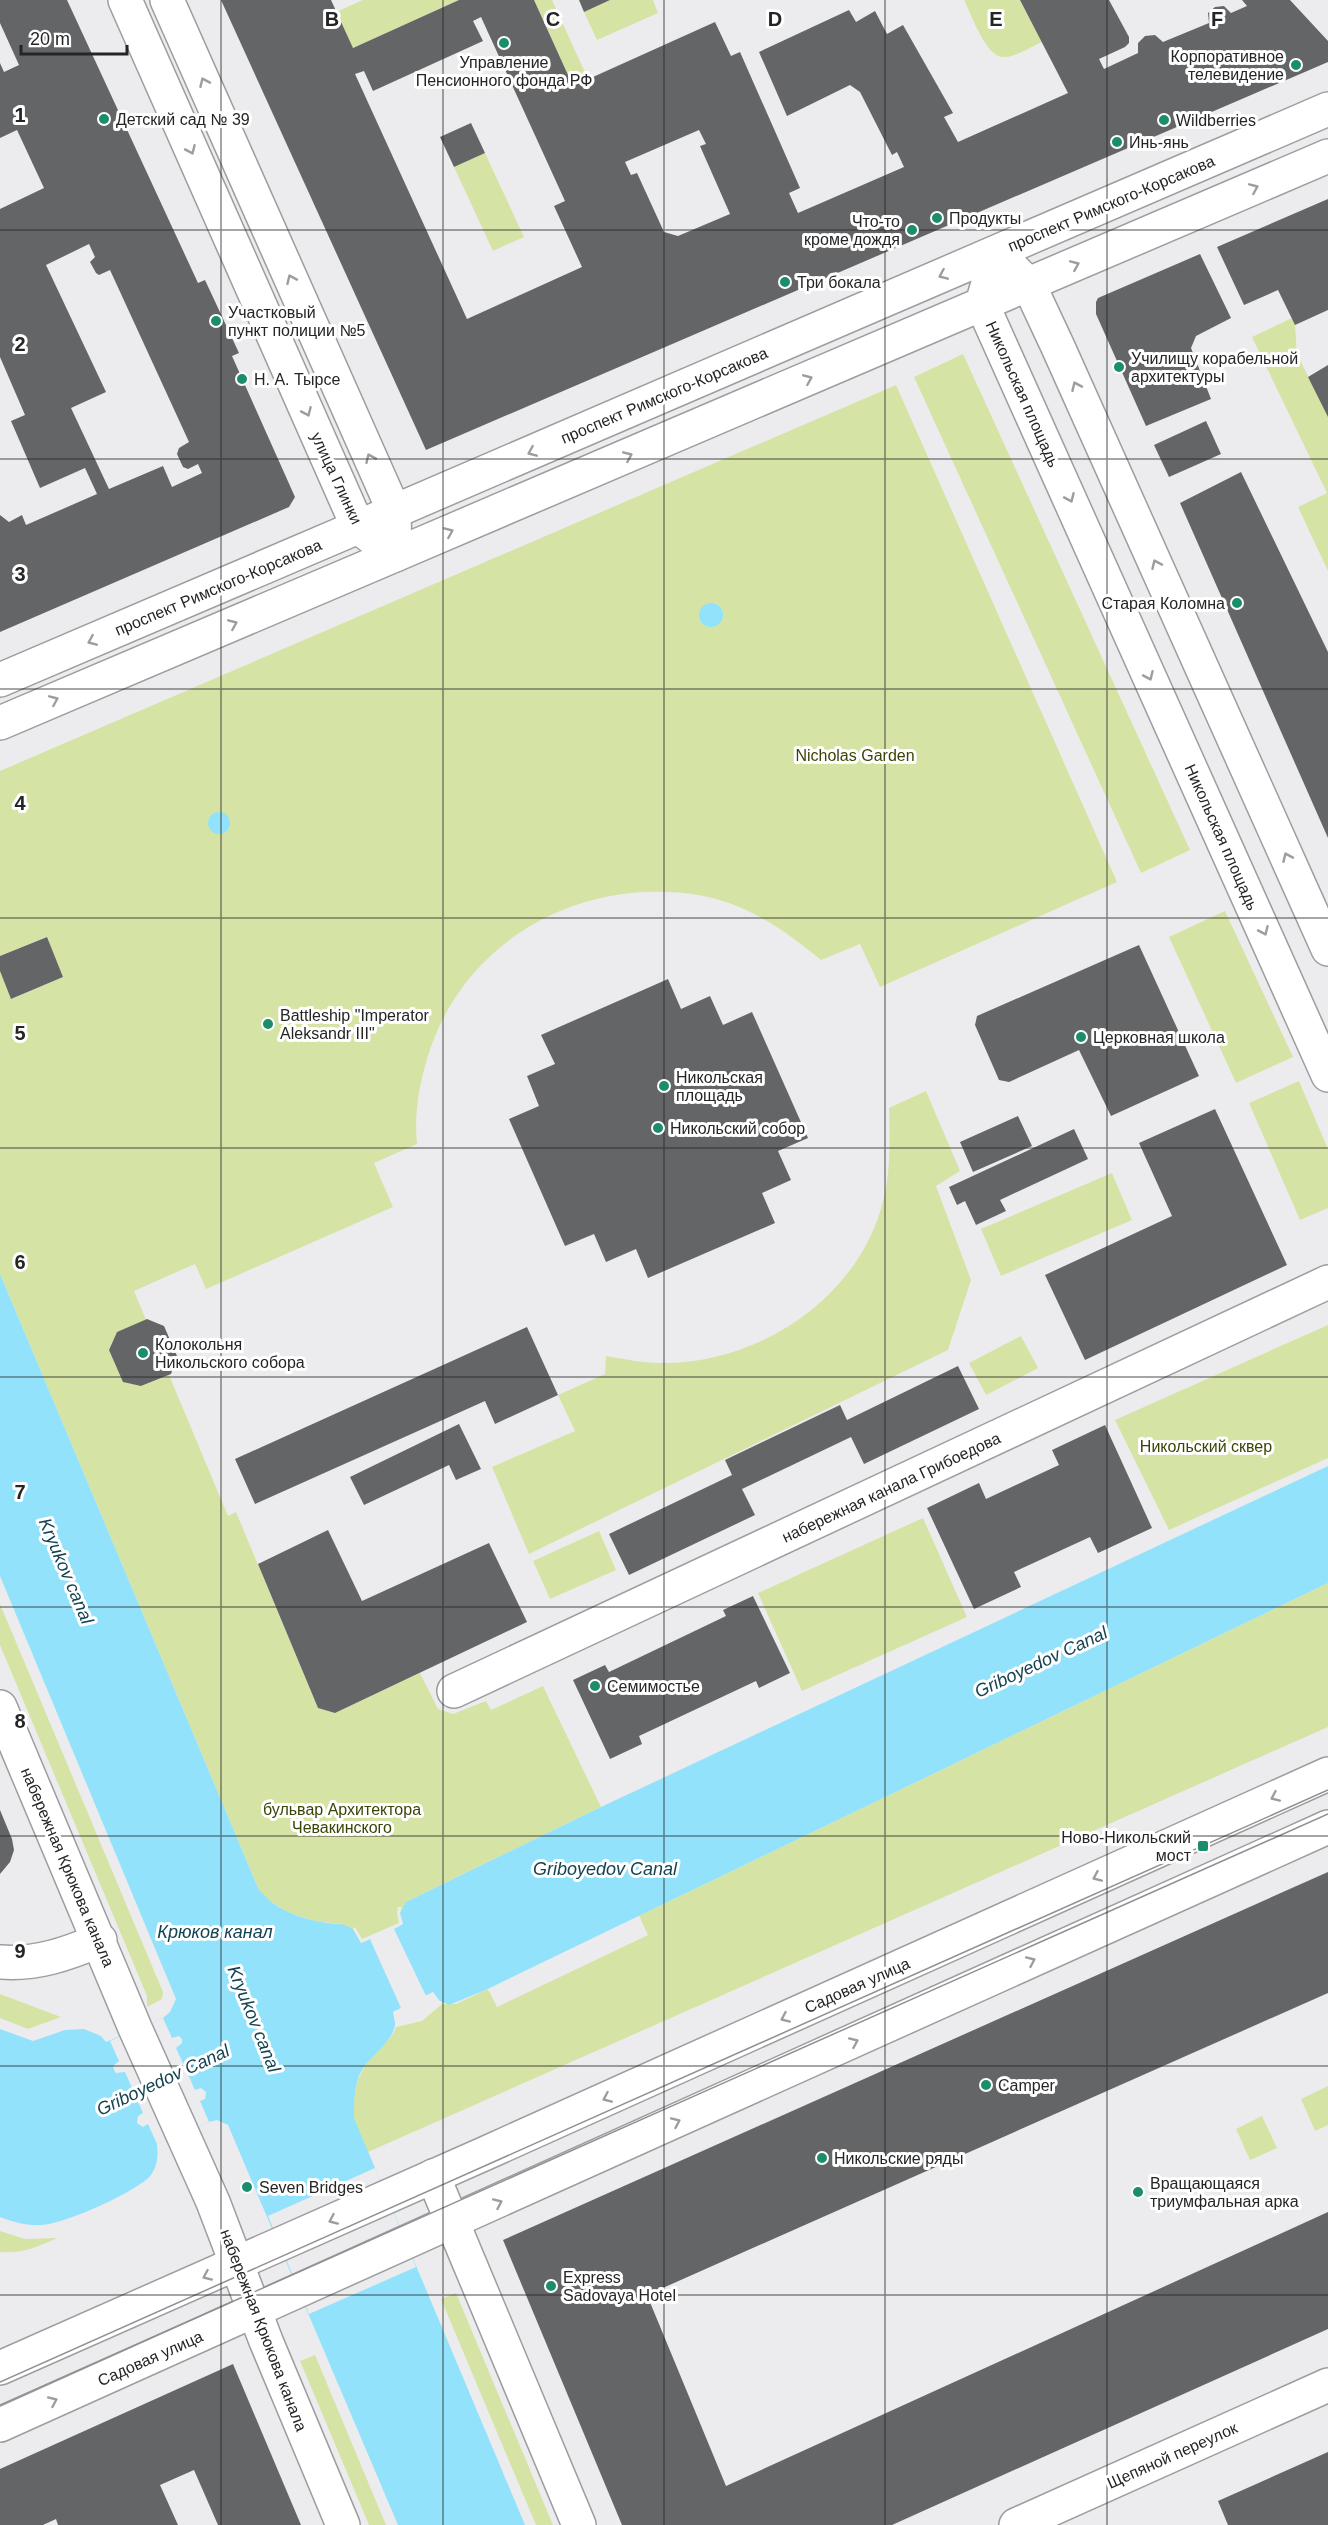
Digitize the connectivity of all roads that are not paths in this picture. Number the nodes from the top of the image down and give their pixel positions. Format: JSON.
{"nodes":[{"id":1,"x":124,"y":0,"type":"edge"},
{"id":2,"x":167,"y":0,"type":"edge"},
{"id":3,"x":1328,"y":109,"type":"edge"},
{"id":4,"x":1328,"y":156,"type":"edge"},
{"id":5,"x":996,"y":252,"type":"junction"},
{"id":6,"x":1029,"y":285,"type":"junction"},
{"id":7,"x":982,"y":304,"type":"junction"},
{"id":8,"x":394,"y":511,"type":"junction"},
{"id":9,"x":358,"y":527,"type":"junction"},
{"id":10,"x":395,"y":555,"type":"junction"},
{"id":11,"x":0,"y":680,"type":"edge"},
{"id":12,"x":0,"y":723,"type":"edge"},
{"id":13,"x":1328,"y":949,"type":"edge"},
{"id":14,"x":1328,"y":1075,"type":"edge"},
{"id":15,"x":1328,"y":1282,"type":"edge"},
{"id":16,"x":454,"y":1691,"type":"dead end"},
{"id":17,"x":0,"y":1707,"type":"edge"},
{"id":18,"x":1328,"y":1774,"type":"edge"},
{"id":19,"x":1328,"y":1827,"type":"edge"},
{"id":20,"x":100,"y":1940,"type":"junction"},
{"id":21,"x":0,"y":1962,"type":"edge"},
{"id":22,"x":433,"y":2176,"type":"junction"},
{"id":23,"x":453,"y":2223,"type":"junction"},
{"id":24,"x":237,"y":2263,"type":"junction"},
{"id":25,"x":255,"y":2312,"type":"junction"},
{"id":26,"x":1,"y":2366,"type":"edge"},
{"id":27,"x":1328,"y":2385,"type":"edge"},
{"id":28,"x":0,"y":2425,"type":"edge"},
{"id":29,"x":343,"y":2525,"type":"edge"},
{"id":30,"x":579,"y":2525,"type":"edge"},
{"id":31,"x":1016,"y":2525,"type":"edge"}],
"edges":[{"from":1,"to":9,"type":"street","name":"улица Глинки","one_way":true},
{"from":8,"to":2,"type":"street","one_way":true},
{"from":3,"to":5,"type":"street","name":"проспект Римского-Корсакова"},
{"from":6,"to":4,"type":"street","one_way":true},
{"from":5,"to":6,"type":"street"},
{"from":5,"to":7,"type":"street","name":"Никольская площадь"},
{"from":5,"to":8,"type":"street","name":"проспект Римского-Корсакова","one_way":true},
{"from":6,"to":7,"type":"street"},
{"from":13,"to":6,"type":"street","one_way":true},
{"from":10,"to":7,"type":"street","one_way":true},
{"from":7,"to":14,"type":"street","name":"Никольская площадь","one_way":true},
{"from":8,"to":9,"type":"street","name":"проспект Римского-Корсакова"},
{"from":8,"to":10,"type":"street"},
{"from":9,"to":10,"type":"street","name":"улица Глинки"},
{"from":9,"to":11,"type":"street","name":"проспект Римского-Корсакова","one_way":true},
{"from":12,"to":10,"type":"street","one_way":true},
{"from":15,"to":16,"type":"street","name":"набережная канала Грибоедова"},
{"from":17,"to":20,"type":"street","name":"набережная Крюкова канала"},
{"from":18,"to":22,"type":"street","name":"Садовая улица","one_way":true},
{"from":23,"to":19,"type":"street","one_way":true},
{"from":20,"to":21,"type":"street"},
{"from":20,"to":24,"type":"street","name":"набережная Крюкова канала"},
{"from":22,"to":23,"type":"street"},
{"from":22,"to":24,"type":"street","name":"Садовая улица","one_way":true},
{"from":23,"to":25,"type":"street","name":"Садовая улица"},
{"from":23,"to":30,"type":"street"},
{"from":24,"to":25,"type":"street","name":"набережная Крюкова канала"},
{"from":24,"to":26,"type":"street","one_way":true},
{"from":28,"to":25,"type":"street","name":"Садовая улица","one_way":true},
{"from":25,"to":29,"type":"street","name":"набережная Крюкова канала"},
{"from":27,"to":31,"type":"street","name":"Щепяной переулок"}]}
